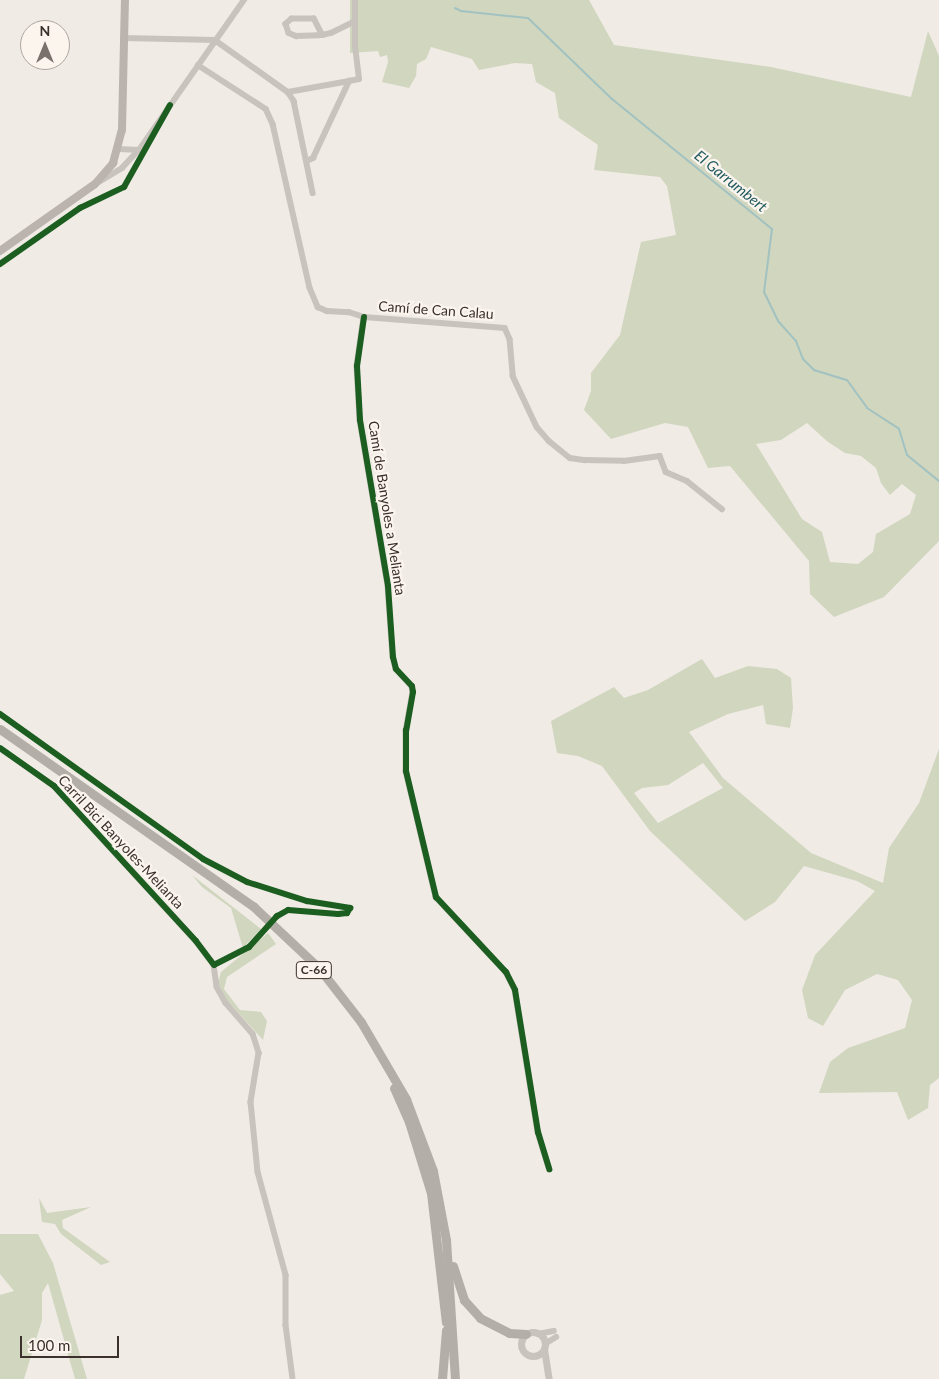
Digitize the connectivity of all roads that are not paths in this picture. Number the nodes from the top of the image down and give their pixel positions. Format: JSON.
{"nodes":[{"id":1,"x":125,"y":0,"type":"edge"},
{"id":2,"x":244,"y":0,"type":"edge"},
{"id":3,"x":355,"y":0,"type":"edge"},
{"id":4,"x":354,"y":22,"type":"junction"},
{"id":5,"x":322,"y":34,"type":"junction"},
{"id":6,"x":123,"y":38,"type":"junction"},
{"id":7,"x":215,"y":40,"type":"junction"},
{"id":8,"x":198,"y":64,"type":"junction"},
{"id":9,"x":349,"y":81,"type":"junction"},
{"id":10,"x":288,"y":92,"type":"junction"},
{"id":11,"x":119,"y":149,"type":"junction"},
{"id":12,"x":139,"y":150,"type":"junction"},
{"id":13,"x":116,"y":159,"type":"junction"},
{"id":14,"x":308,"y":161,"type":"junction"},
{"id":15,"x":125,"y":164,"type":"junction"},
{"id":16,"x":95,"y":184,"type":"junction"},
{"id":17,"x":313,"y":193,"type":"dead end"},
{"id":18,"x":0,"y":251,"type":"edge"},
{"id":19,"x":364,"y":317,"type":"junction"},
{"id":20,"x":722,"y":509,"type":"dead end"},
{"id":21,"x":0,"y":729,"type":"edge"},
{"id":22,"x":0,"y":736,"type":"edge"},
{"id":23,"x":0,"y":748,"type":"edge"},
{"id":24,"x":549,"y":1169,"type":"dead end"},
{"id":25,"x":446,"y":1240,"type":"junction"},
{"id":26,"x":446,"y":1330,"type":"junction"},
{"id":27,"x":526,"y":1334,"type":"junction"},
{"id":28,"x":538,"y":1334,"type":"junction"},
{"id":29,"x":544,"y":1347,"type":"junction"},
{"id":30,"x":533,"y":1356,"type":"junction"},
{"id":31,"x":546,"y":1366,"type":"junction"},
{"id":32,"x":293,"y":1379,"type":"edge"},
{"id":33,"x":442,"y":1379,"type":"edge"},
{"id":34,"x":450,"y":1379,"type":"edge"},
{"id":35,"x":455,"y":1379,"type":"edge"},
{"id":36,"x":549,"y":1379,"type":"edge"}],
"edges":[{"from":1,"to":6,"type":"main road"},
{"from":2,"to":7,"type":"street"},
{"from":3,"to":4,"type":"street"},
{"from":4,"to":5,"type":"street"},
{"from":4,"to":9,"type":"street"},
{"from":5,"to":5,"type":"street"},
{"from":6,"to":7,"type":"street"},
{"from":6,"to":11,"type":"main road"},
{"from":7,"to":8,"type":"street"},
{"from":7,"to":10,"type":"street"},
{"from":8,"to":12,"type":"street"},
{"from":8,"to":19,"type":"street","name":"Camí de Can Calau"},
{"from":9,"to":10,"type":"street"},
{"from":9,"to":14,"type":"street"},
{"from":10,"to":14,"type":"street"},
{"from":11,"to":12,"type":"street"},
{"from":11,"to":13,"type":"main road"},
{"from":12,"to":15,"type":"street"},
{"from":13,"to":15,"type":"street"},
{"from":13,"to":16,"type":"main road"},
{"from":14,"to":17,"type":"street"},
{"from":15,"to":16,"type":"street"},
{"from":16,"to":18,"type":"main road"},
{"from":19,"to":20,"type":"street","name":"Camí de Can Calau"},
{"from":19,"to":24,"type":"street","name":"Camí de Banyoles a Melianta"},
{"from":21,"to":25,"type":"highway","number":"C-66"},
{"from":22,"to":26,"type":"highway","number":"C-66"},
{"from":23,"to":32,"type":"street","name":"Carril Bici Banyoles-Melianta"},
{"from":25,"to":27,"type":"highway"},
{"from":25,"to":35,"type":"highway","number":"C-66"},
{"from":26,"to":33,"type":"highway"},
{"from":26,"to":34,"type":"highway","number":"C-66"},
{"from":27,"to":28,"type":"street"},
{"from":27,"to":30,"type":"street"},
{"from":28,"to":29,"type":"street"},
{"from":28,"to":29,"type":"street"},
{"from":29,"to":30,"type":"street"},
{"from":29,"to":31,"type":"street"},
{"from":30,"to":31,"type":"street"},
{"from":31,"to":36,"type":"street"}]}
